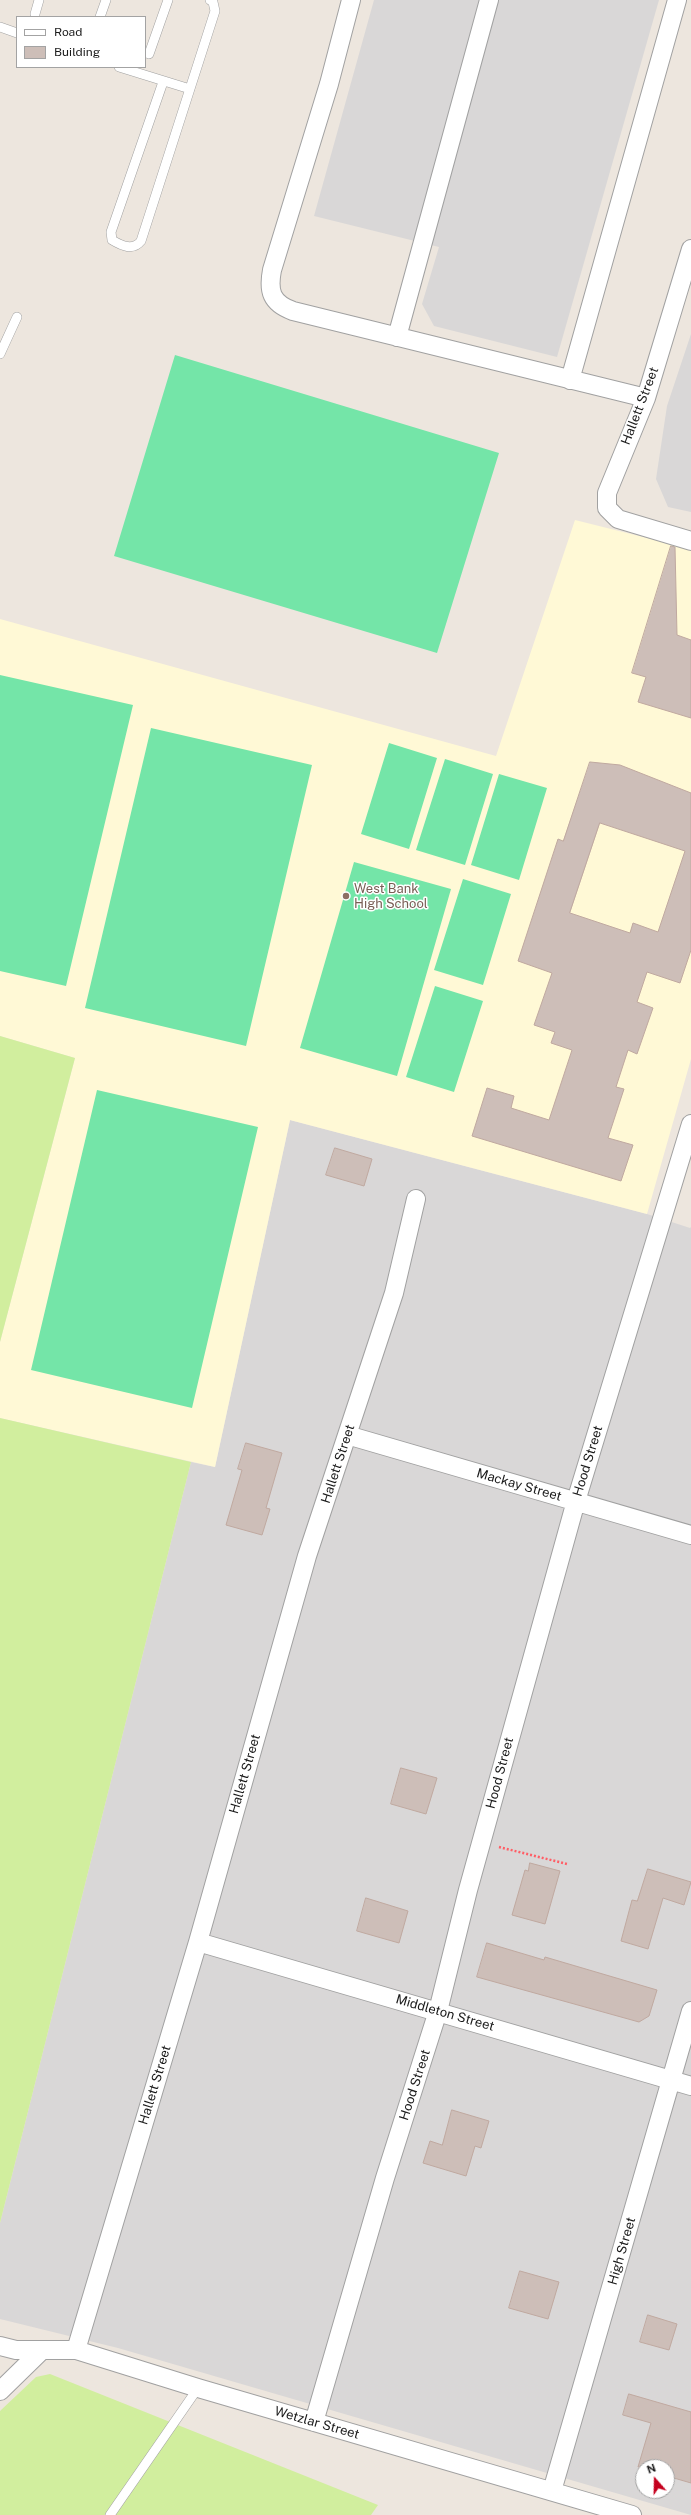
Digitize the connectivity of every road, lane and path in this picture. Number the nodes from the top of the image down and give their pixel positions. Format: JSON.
{"nodes":[{"id":1,"x":39,"y":0,"type":"edge"},
{"id":2,"x":106,"y":0,"type":"edge"},
{"id":3,"x":168,"y":0,"type":"edge"},
{"id":4,"x":210,"y":0,"type":"edge"},
{"id":5,"x":350,"y":0,"type":"edge"},
{"id":6,"x":489,"y":0,"type":"edge"},
{"id":7,"x":677,"y":0,"type":"edge"},
{"id":8,"x":35,"y":14,"type":"dead end"},
{"id":9,"x":100,"y":16,"type":"edge"},
{"id":10,"x":0,"y":28,"type":"edge"},
{"id":11,"x":16,"y":33,"type":"edge"},
{"id":12,"x":149,"y":54,"type":"dead end"},
{"id":13,"x":122,"y":68,"type":"edge"},
{"id":14,"x":163,"y":82,"type":"junction"},
{"id":15,"x":190,"y":89,"type":"junction"},
{"id":16,"x":691,"y":249,"type":"edge"},
{"id":17,"x":17,"y":317,"type":"dead end"},
{"id":18,"x":397,"y":337,"type":"junction"},
{"id":19,"x":0,"y":354,"type":"edge"},
{"id":20,"x":570,"y":380,"type":"junction"},
{"id":21,"x":646,"y":398,"type":"junction"},
{"id":22,"x":691,"y":541,"type":"edge"},
{"id":23,"x":691,"y":1124,"type":"edge"},
{"id":24,"x":416,"y":1199,"type":"dead end"},
{"id":25,"x":347,"y":1435,"type":"junction"},
{"id":26,"x":576,"y":1501,"type":"junction"},
{"id":27,"x":691,"y":1535,"type":"edge"},
{"id":28,"x":481,"y":1843,"type":"junction"},
{"id":29,"x":567,"y":1864,"type":"dead end"},
{"id":30,"x":198,"y":1942,"type":"junction"},
{"id":31,"x":438,"y":2010,"type":"junction"},
{"id":32,"x":691,"y":2011,"type":"edge"},
{"id":33,"x":672,"y":2081,"type":"junction"},
{"id":34,"x":691,"y":2086,"type":"edge"},
{"id":35,"x":0,"y":2346,"type":"edge"},
{"id":36,"x":76,"y":2350,"type":"junction"},
{"id":37,"x":41,"y":2351,"type":"junction"},
{"id":38,"x":198,"y":2388,"type":"junction"},
{"id":39,"x":0,"y":2391,"type":"edge"},
{"id":40,"x":314,"y":2422,"type":"junction"},
{"id":41,"x":552,"y":2491,"type":"junction"},
{"id":42,"x":110,"y":2515,"type":"edge"},
{"id":43,"x":632,"y":2515,"type":"edge"}],
"edges":[{"from":1,"to":8,"type":"lane"},
{"from":2,"to":9,"type":"lane"},
{"from":3,"to":12,"type":"lane"},
{"from":4,"to":15,"type":"lane"},
{"from":5,"to":18,"type":"street"},
{"from":6,"to":18,"type":"street"},
{"from":7,"to":20,"type":"street"},
{"from":10,"to":11,"type":"lane"},
{"from":13,"to":14,"type":"lane"},
{"from":14,"to":15,"type":"lane"},
{"from":14,"to":15,"type":"lane"},
{"from":16,"to":21,"type":"street","name":"Hallett Street"},
{"from":17,"to":19,"type":"lane"},
{"from":18,"to":20,"type":"street"},
{"from":20,"to":21,"type":"street"},
{"from":21,"to":22,"type":"street","name":"Hallett Street"},
{"from":23,"to":26,"type":"street","name":"Hood Street"},
{"from":24,"to":25,"type":"street","name":"Hallett Street"},
{"from":25,"to":26,"type":"street","name":"Mackay Street"},
{"from":25,"to":30,"type":"street","name":"Hallett Street"},
{"from":26,"to":27,"type":"street","name":"Mackay Street"},
{"from":26,"to":28,"type":"street","name":"Hood Street"},
{"from":28,"to":29,"type":"path"},
{"from":28,"to":31,"type":"street","name":"Hood Street"},
{"from":30,"to":31,"type":"street","name":"Middleton Street"},
{"from":30,"to":36,"type":"street","name":"Hallett Street"},
{"from":31,"to":33,"type":"street","name":"Middleton Street"},
{"from":31,"to":40,"type":"street","name":"Hood Street"},
{"from":32,"to":33,"type":"street","name":"High Street"},
{"from":33,"to":34,"type":"street","name":"Middleton Street"},
{"from":33,"to":41,"type":"street","name":"High Street"},
{"from":35,"to":37,"type":"street","name":"Wetzlar Street"},
{"from":36,"to":37,"type":"street","name":"Wetzlar Street"},
{"from":36,"to":38,"type":"street","name":"Wetzlar Street"},
{"from":37,"to":39,"type":"street"},
{"from":38,"to":40,"type":"street","name":"Wetzlar Street"},
{"from":38,"to":42,"type":"lane"},
{"from":40,"to":41,"type":"street","name":"Wetzlar Street"},
{"from":41,"to":43,"type":"street","name":"Wetzlar Street"}]}
